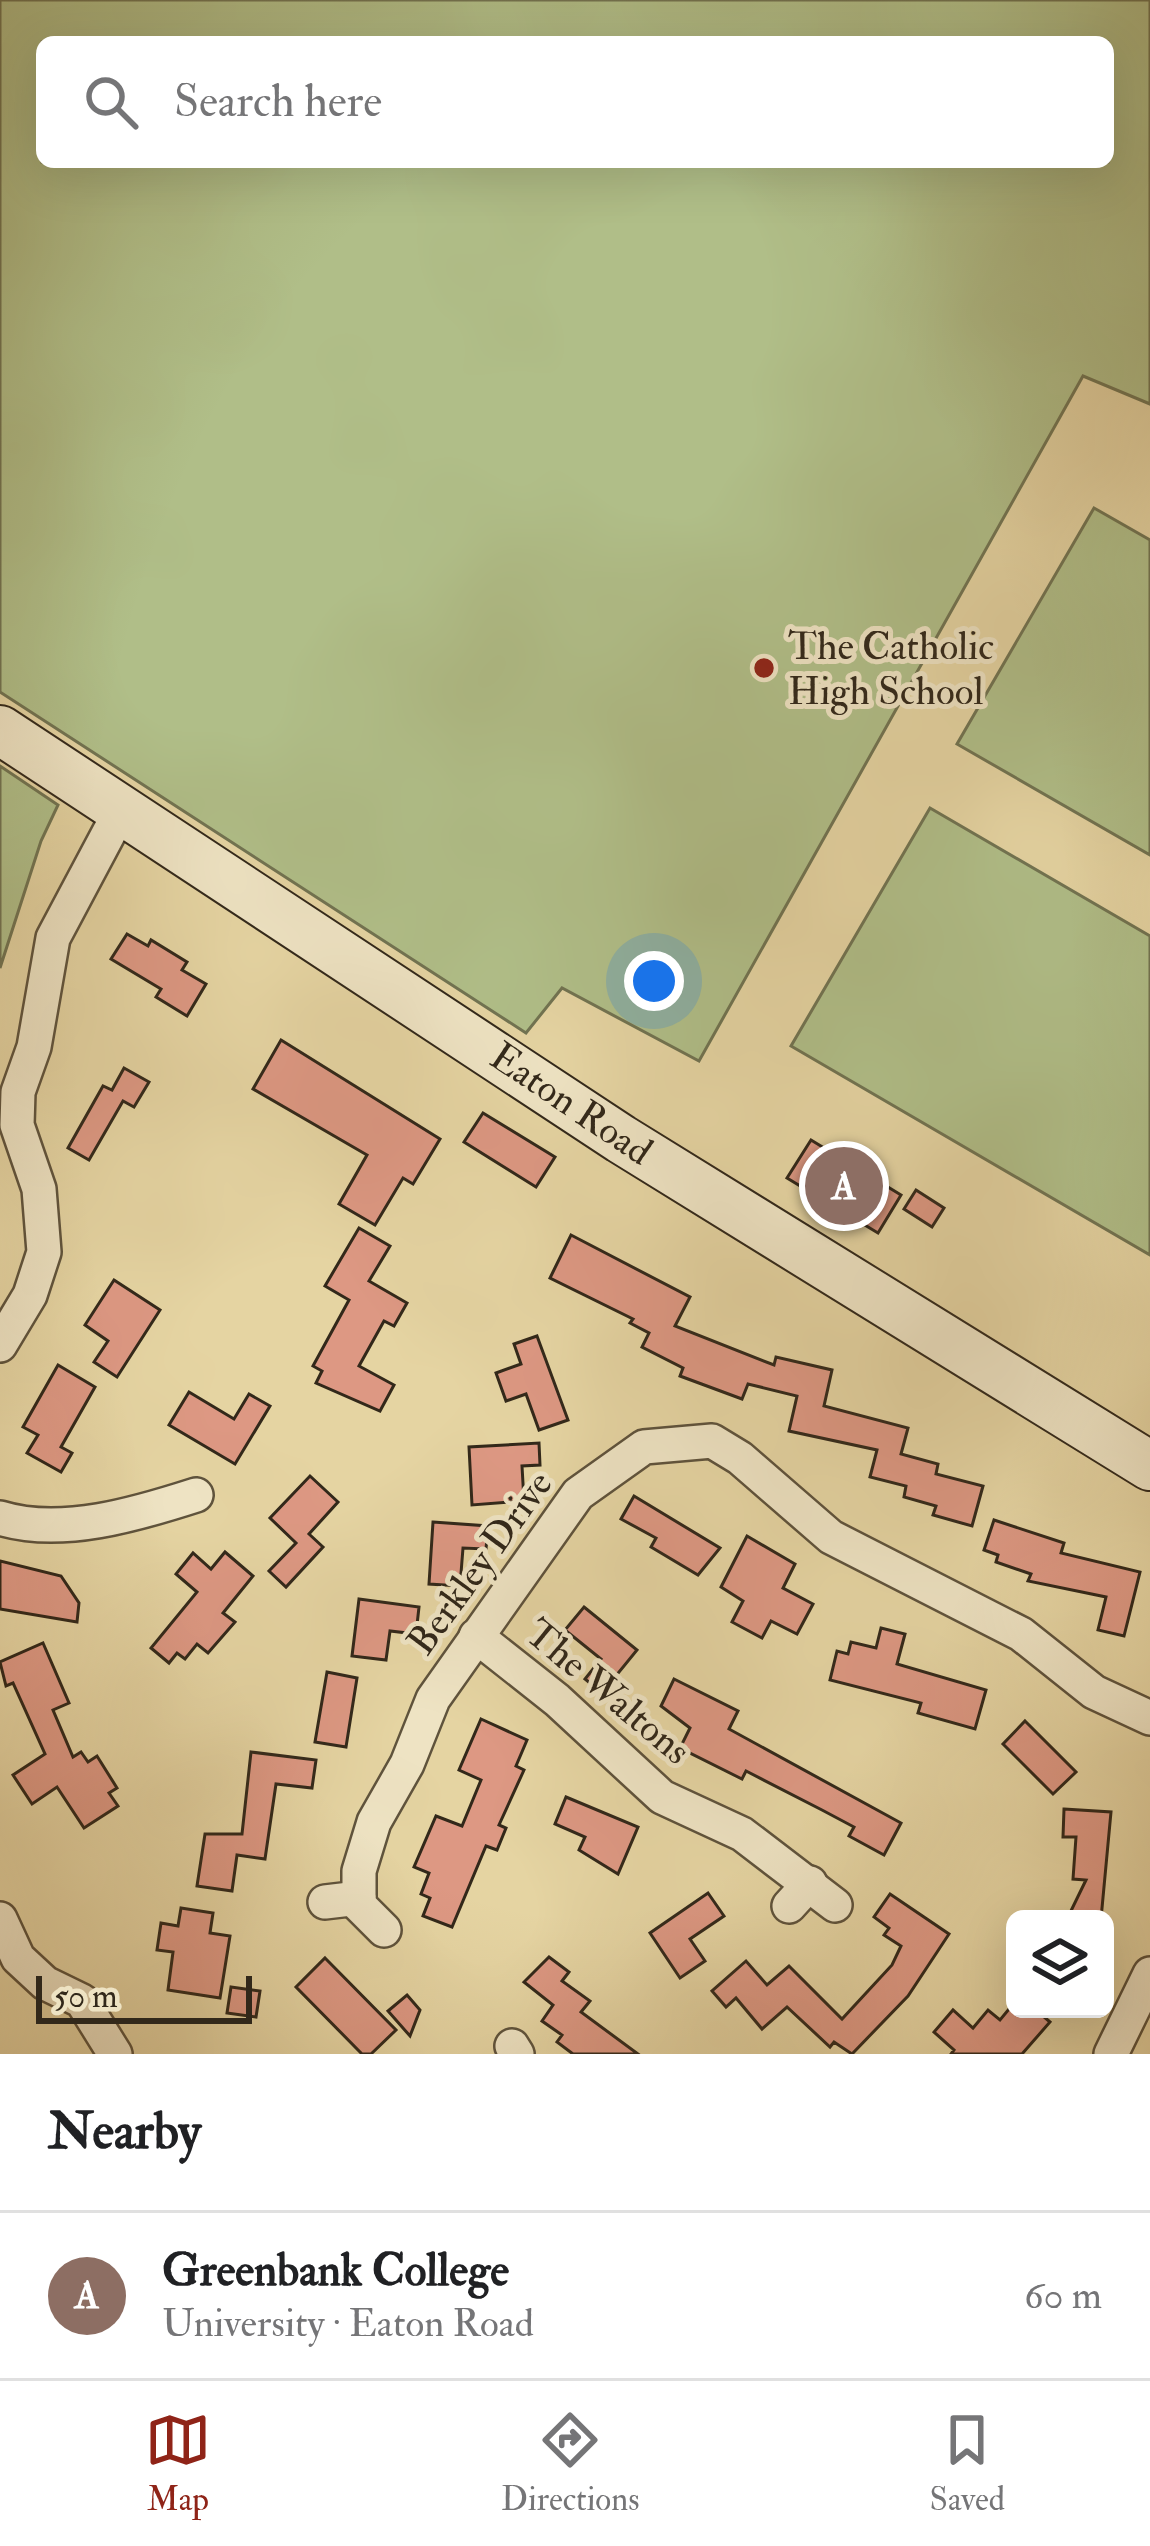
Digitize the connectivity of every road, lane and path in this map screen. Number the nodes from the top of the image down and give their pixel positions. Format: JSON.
{"nodes":[{"id":1,"x":0,"y":730,"type":"edge"},
{"id":2,"x":120,"y":812,"type":"junction"},
{"id":3,"x":0,"y":1345,"type":"edge"},
{"id":4,"x":1150,"y":1466,"type":"edge"},
{"id":5,"x":196,"y":1495,"type":"dead end"},
{"id":6,"x":0,"y":1518,"type":"edge"},
{"id":7,"x":476,"y":1636,"type":"junction"},
{"id":8,"x":1150,"y":1718,"type":"edge"},
{"id":9,"x":359,"y":1898,"type":"junction"},
{"id":10,"x":811,"y":1898,"type":"dead end"},
{"id":11,"x":325,"y":1902,"type":"dead end"},
{"id":12,"x":0,"y":1919,"type":"edge"},
{"id":13,"x":384,"y":1930,"type":"dead end"},
{"id":14,"x":1150,"y":1974,"type":"edge"},
{"id":15,"x":115,"y":2054,"type":"edge"},
{"id":16,"x":1111,"y":2054,"type":"edge"}],
"edges":[{"from":1,"to":2,"type":"street","name":"Eaton Road"},
{"from":2,"to":3,"type":"street"},
{"from":2,"to":4,"type":"street","name":"Eaton Road"},
{"from":5,"to":6,"type":"street"},
{"from":7,"to":8,"type":"street","name":"Berkley Drive"},
{"from":7,"to":9,"type":"street","name":"Berkley Drive"},
{"from":7,"to":10,"type":"street","name":"The Waltons"},
{"from":9,"to":11,"type":"street"},
{"from":9,"to":13,"type":"street"},
{"from":12,"to":15,"type":"street"},
{"from":14,"to":16,"type":"street"}]}
